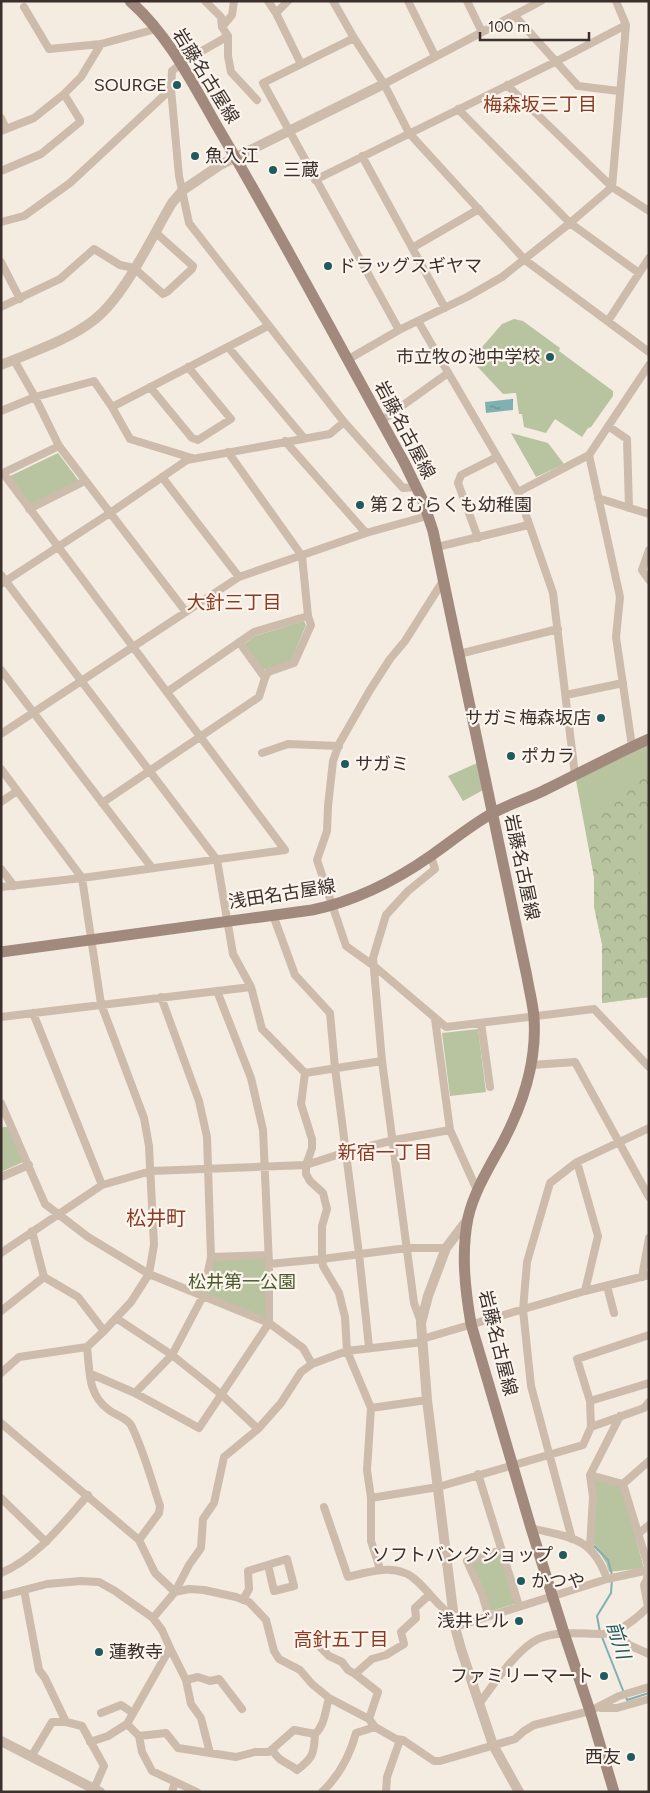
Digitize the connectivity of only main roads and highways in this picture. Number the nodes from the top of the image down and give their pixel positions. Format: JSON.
{"nodes":[{"id":1,"x":130,"y":1,"type":"edge"},
{"id":2,"x":649,"y":739,"type":"edge"},
{"id":3,"x":493,"y":813,"type":"junction"},
{"id":4,"x":1,"y":952,"type":"edge"},
{"id":5,"x":614,"y":1792,"type":"edge"}],
"edges":[{"from":1,"to":3,"type":"main road","name":"岩藤名古屋線"},
{"from":2,"to":3,"type":"main road","name":"浅田名古屋線"},
{"from":3,"to":4,"type":"main road","name":"浅田名古屋線"},
{"from":3,"to":5,"type":"main road","name":"岩藤名古屋線"}]}
